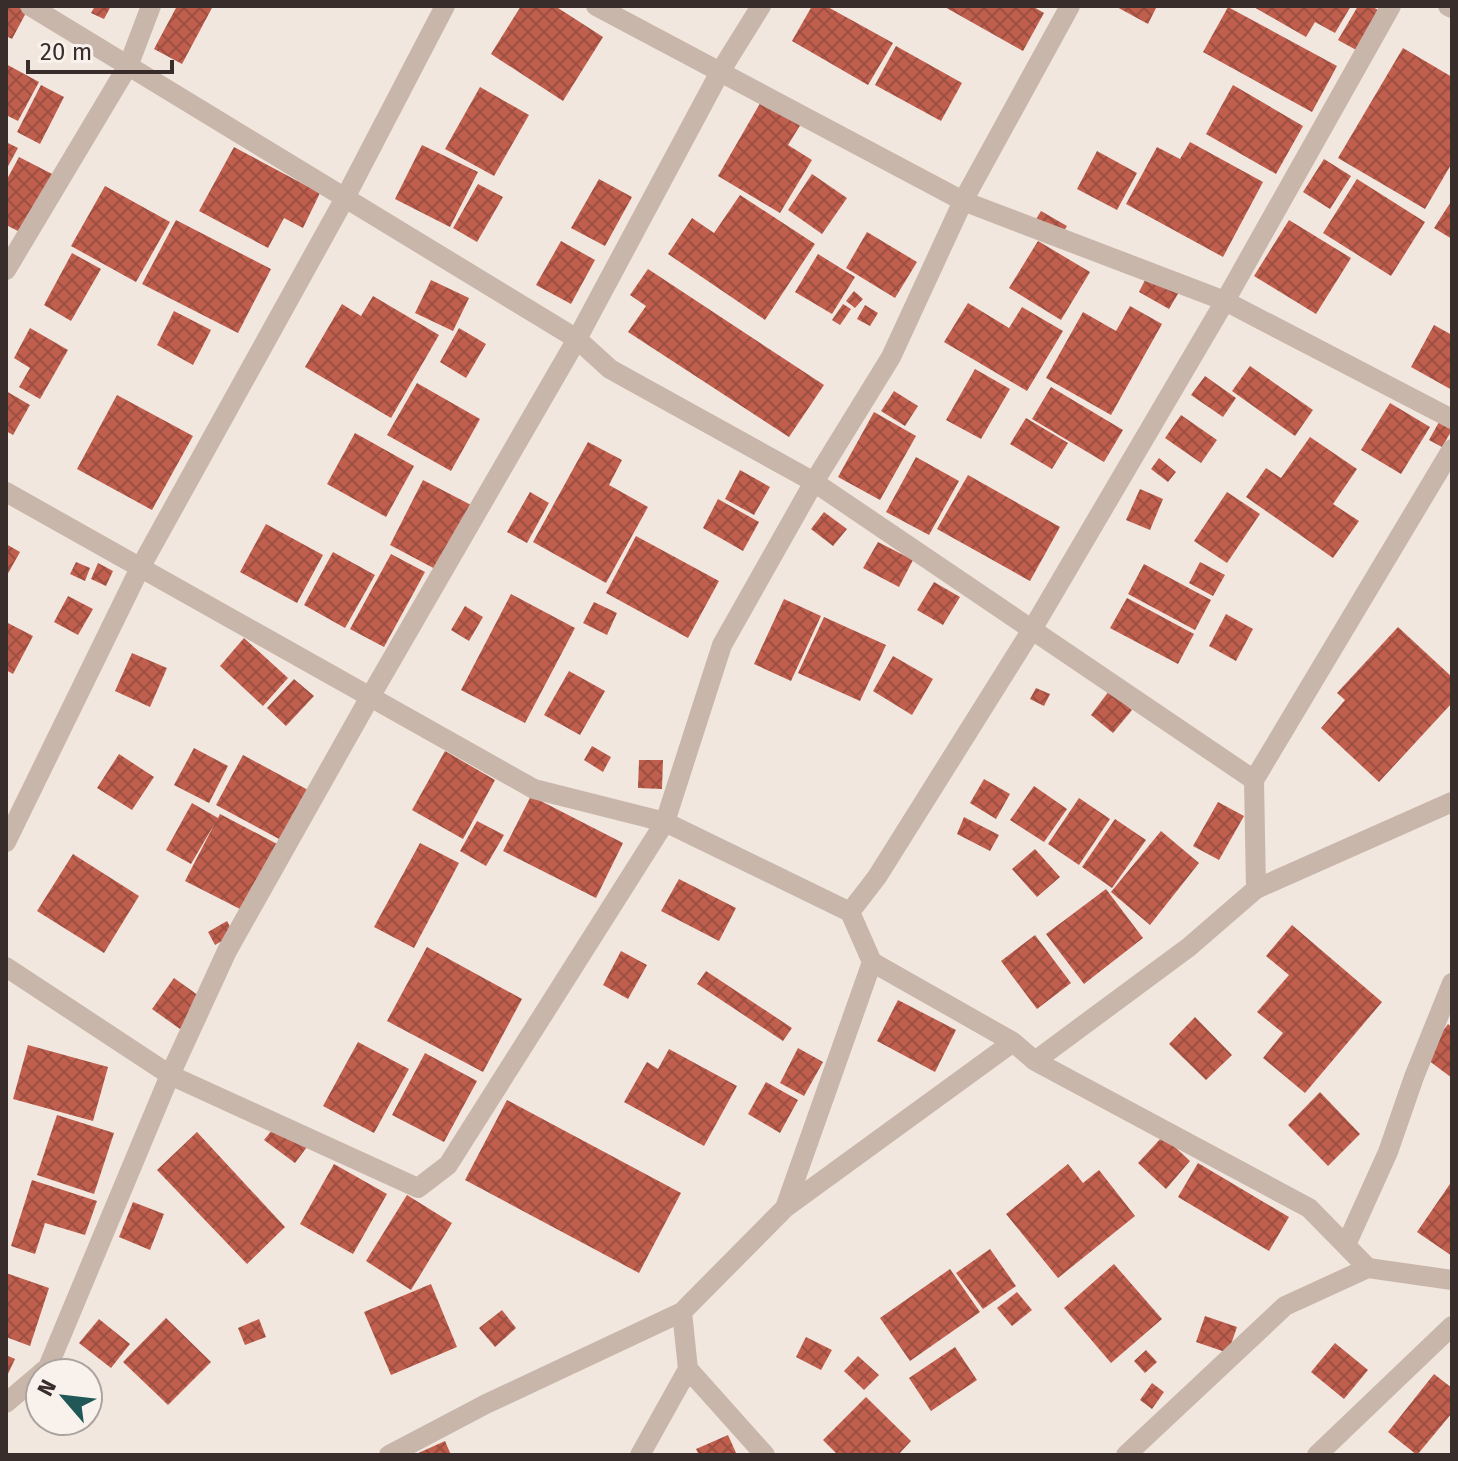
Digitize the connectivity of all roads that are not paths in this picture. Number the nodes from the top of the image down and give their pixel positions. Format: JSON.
{"nodes":[{"id":1,"x":30,"y":6,"type":"edge"},
{"id":2,"x":151,"y":6,"type":"edge"},
{"id":3,"x":445,"y":6,"type":"edge"},
{"id":4,"x":596,"y":6,"type":"edge"},
{"id":5,"x":761,"y":6,"type":"edge"},
{"id":6,"x":1070,"y":6,"type":"edge"},
{"id":7,"x":1391,"y":6,"type":"edge"},
{"id":8,"x":129,"y":64,"type":"junction"},
{"id":9,"x":720,"y":72,"type":"junction"},
{"id":10,"x":345,"y":198,"type":"junction"},
{"id":11,"x":963,"y":201,"type":"junction"},
{"id":12,"x":6,"y":270,"type":"edge"},
{"id":13,"x":1225,"y":301,"type":"junction"},
{"id":14,"x":577,"y":339,"type":"junction"},
{"id":15,"x":1452,"y":419,"type":"edge"},
{"id":16,"x":1452,"y":449,"type":"edge"},
{"id":17,"x":814,"y":482,"type":"junction"},
{"id":18,"x":6,"y":492,"type":"edge"},
{"id":19,"x":140,"y":568,"type":"junction"},
{"id":20,"x":1033,"y":628,"type":"junction"},
{"id":21,"x":370,"y":697,"type":"junction"},
{"id":22,"x":1254,"y":780,"type":"junction"},
{"id":23,"x":1452,"y":802,"type":"edge"},
{"id":24,"x":665,"y":822,"type":"junction"},
{"id":25,"x":6,"y":842,"type":"edge"},
{"id":26,"x":1256,"y":889,"type":"junction"},
{"id":27,"x":850,"y":912,"type":"junction"},
{"id":28,"x":872,"y":962,"type":"junction"},
{"id":29,"x":6,"y":967,"type":"edge"},
{"id":30,"x":1452,"y":983,"type":"edge"},
{"id":31,"x":1013,"y":1042,"type":"junction"},
{"id":32,"x":1035,"y":1061,"type":"junction"},
{"id":33,"x":170,"y":1075,"type":"junction"},
{"id":34,"x":785,"y":1208,"type":"junction"},
{"id":35,"x":1346,"y":1245,"type":"junction"},
{"id":36,"x":1368,"y":1268,"type":"junction"},
{"id":37,"x":1452,"y":1280,"type":"edge"},
{"id":38,"x":682,"y":1312,"type":"junction"},
{"id":39,"x":1452,"y":1326,"type":"edge"},
{"id":40,"x":52,"y":1357,"type":"edge"},
{"id":41,"x":688,"y":1369,"type":"junction"},
{"id":42,"x":24,"y":1387,"type":"edge"},
{"id":43,"x":6,"y":1403,"type":"edge"},
{"id":44,"x":389,"y":1455,"type":"edge"},
{"id":45,"x":640,"y":1455,"type":"edge"},
{"id":46,"x":765,"y":1455,"type":"edge"},
{"id":47,"x":1126,"y":1455,"type":"edge"},
{"id":48,"x":1317,"y":1455,"type":"edge"}],
"edges":[{"from":1,"to":8,"type":"street"},
{"from":2,"to":8,"type":"street"},
{"from":3,"to":10,"type":"street"},
{"from":4,"to":9,"type":"street"},
{"from":5,"to":9,"type":"street"},
{"from":6,"to":11,"type":"street"},
{"from":7,"to":13,"type":"street"},
{"from":8,"to":10,"type":"street"},
{"from":8,"to":12,"type":"street"},
{"from":9,"to":11,"type":"street"},
{"from":9,"to":14,"type":"street"},
{"from":10,"to":14,"type":"street"},
{"from":10,"to":19,"type":"street"},
{"from":11,"to":13,"type":"street"},
{"from":11,"to":17,"type":"street"},
{"from":13,"to":15,"type":"street"},
{"from":13,"to":20,"type":"street"},
{"from":14,"to":17,"type":"street"},
{"from":14,"to":21,"type":"street"},
{"from":16,"to":22,"type":"street"},
{"from":17,"to":20,"type":"street"},
{"from":17,"to":24,"type":"street"},
{"from":18,"to":19,"type":"street"},
{"from":19,"to":21,"type":"street"},
{"from":19,"to":25,"type":"street"},
{"from":20,"to":22,"type":"street"},
{"from":20,"to":27,"type":"street"},
{"from":21,"to":24,"type":"street"},
{"from":21,"to":33,"type":"street"},
{"from":22,"to":26,"type":"street"},
{"from":23,"to":26,"type":"street"},
{"from":24,"to":27,"type":"street"},
{"from":24,"to":33,"type":"street"},
{"from":26,"to":32,"type":"street"},
{"from":27,"to":28,"type":"street"},
{"from":28,"to":31,"type":"street"},
{"from":28,"to":34,"type":"street"},
{"from":29,"to":33,"type":"street"},
{"from":30,"to":35,"type":"street"},
{"from":31,"to":32,"type":"street"},
{"from":31,"to":34,"type":"street"},
{"from":32,"to":35,"type":"street"},
{"from":33,"to":40,"type":"street"},
{"from":34,"to":38,"type":"street"},
{"from":35,"to":36,"type":"street"},
{"from":36,"to":37,"type":"street"},
{"from":36,"to":47,"type":"street"},
{"from":38,"to":41,"type":"street"},
{"from":38,"to":44,"type":"street"},
{"from":39,"to":48,"type":"street"},
{"from":41,"to":45,"type":"street"},
{"from":41,"to":46,"type":"street"},
{"from":42,"to":43,"type":"street"}]}
